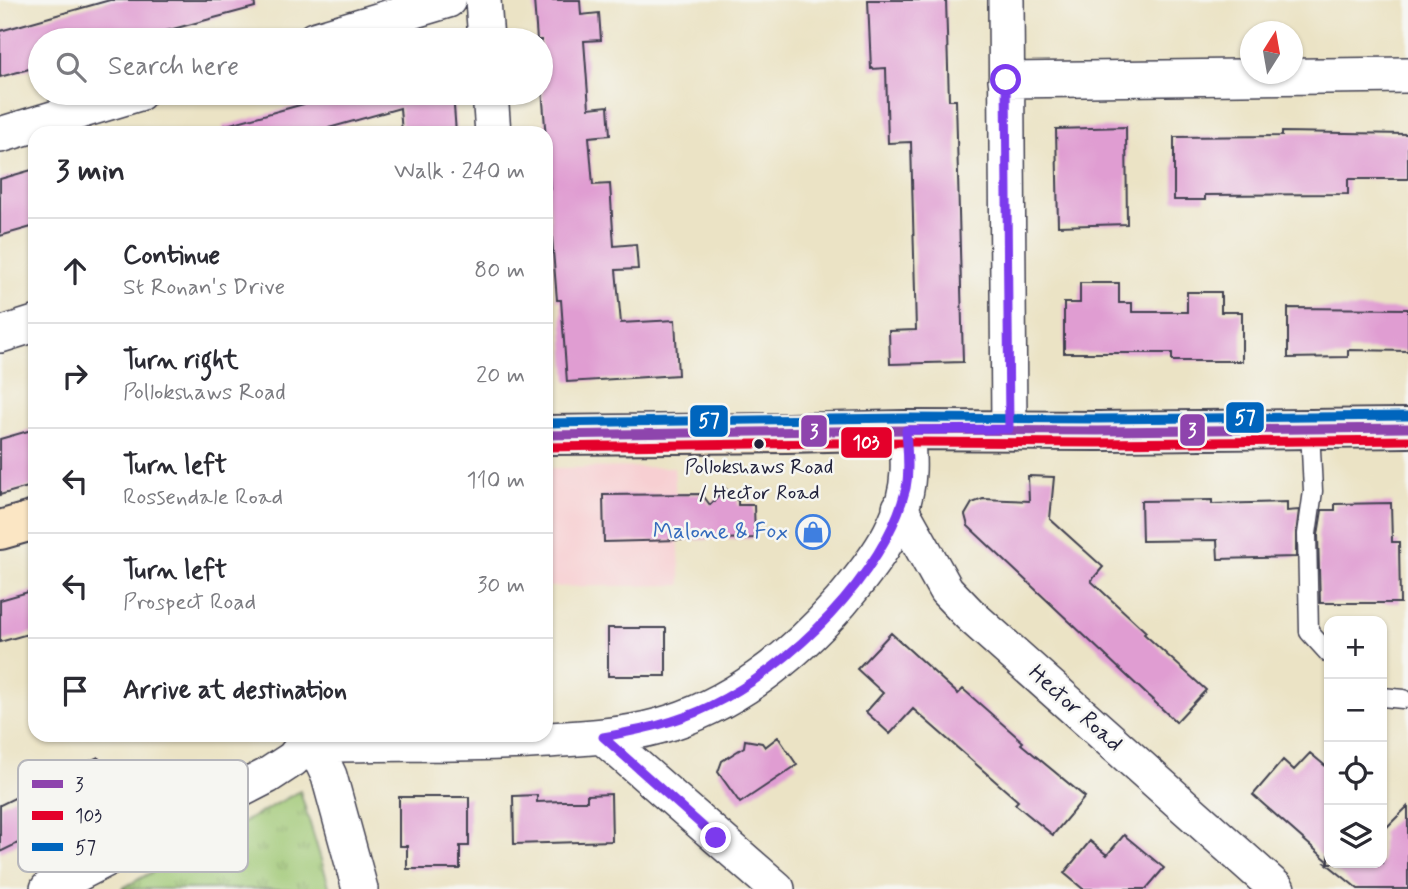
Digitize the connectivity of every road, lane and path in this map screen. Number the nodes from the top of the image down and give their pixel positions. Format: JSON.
{"nodes":[{"id":1,"x":448,"y":0,"type":"edge"},
{"id":2,"x":483,"y":0,"type":"edge"},
{"id":3,"x":1006,"y":0,"type":"edge"},
{"id":4,"x":354,"y":28,"type":"edge"},
{"id":5,"x":485,"y":28,"type":"edge"},
{"id":6,"x":1408,"y":75,"type":"edge"},
{"id":7,"x":1006,"y":80,"type":"junction"},
{"id":8,"x":99,"y":105,"type":"edge"},
{"id":9,"x":491,"y":105,"type":"edge"},
{"id":10,"x":30,"y":126,"type":"edge"},
{"id":11,"x":493,"y":126,"type":"edge"},
{"id":12,"x":28,"y":127,"type":"edge"},
{"id":13,"x":0,"y":135,"type":"edge"},
{"id":14,"x":28,"y":326,"type":"edge"},
{"id":15,"x":0,"y":335,"type":"edge"},
{"id":16,"x":1408,"y":428,"type":"edge"},
{"id":17,"x":1009,"y":429,"type":"junction"},
{"id":18,"x":1310,"y":429,"type":"junction"},
{"id":19,"x":906,"y":430,"type":"junction"},
{"id":20,"x":553,"y":435,"type":"edge"},
{"id":21,"x":900,"y":508,"type":"junction"},
{"id":22,"x":28,"y":522,"type":"edge"},
{"id":23,"x":0,"y":530,"type":"edge"},
{"id":24,"x":1324,"y":648,"type":"edge"},
{"id":25,"x":1387,"y":697,"type":"edge"},
{"id":26,"x":1403,"y":699,"type":"dead end"},
{"id":27,"x":603,"y":737,"type":"junction"},
{"id":28,"x":553,"y":740,"type":"edge"},
{"id":29,"x":304,"y":742,"type":"edge"},
{"id":30,"x":307,"y":742,"type":"edge"},
{"id":31,"x":346,"y":742,"type":"edge"},
{"id":32,"x":515,"y":742,"type":"edge"},
{"id":33,"x":248,"y":786,"type":"edge"},
{"id":34,"x":81,"y":872,"type":"edge"},
{"id":35,"x":48,"y":889,"type":"edge"},
{"id":36,"x":360,"y":889,"type":"edge"},
{"id":37,"x":777,"y":889,"type":"edge"},
{"id":38,"x":1277,"y":889,"type":"edge"}],
"edges":[{"from":1,"to":4,"type":"street"},
{"from":2,"to":5,"type":"street"},
{"from":3,"to":7,"type":"street"},
{"from":6,"to":7,"type":"street"},
{"from":7,"to":17,"type":"street"},
{"from":8,"to":10,"type":"street"},
{"from":9,"to":11,"type":"street"},
{"from":12,"to":13,"type":"street"},
{"from":14,"to":15,"type":"street"},
{"from":16,"to":18,"type":"street"},
{"from":17,"to":18,"type":"street"},
{"from":17,"to":19,"type":"street"},
{"from":18,"to":24,"type":"lane"},
{"from":19,"to":20,"type":"street"},
{"from":19,"to":21,"type":"street"},
{"from":21,"to":27,"type":"street"},
{"from":21,"to":38,"type":"street","name":"Hector Road"},
{"from":22,"to":23,"type":"street"},
{"from":25,"to":26,"type":"lane"},
{"from":27,"to":28,"type":"street"},
{"from":27,"to":37,"type":"street"},
{"from":29,"to":33,"type":"street"},
{"from":30,"to":36,"type":"street"},
{"from":31,"to":32,"type":"street"},
{"from":34,"to":35,"type":"street"}]}
